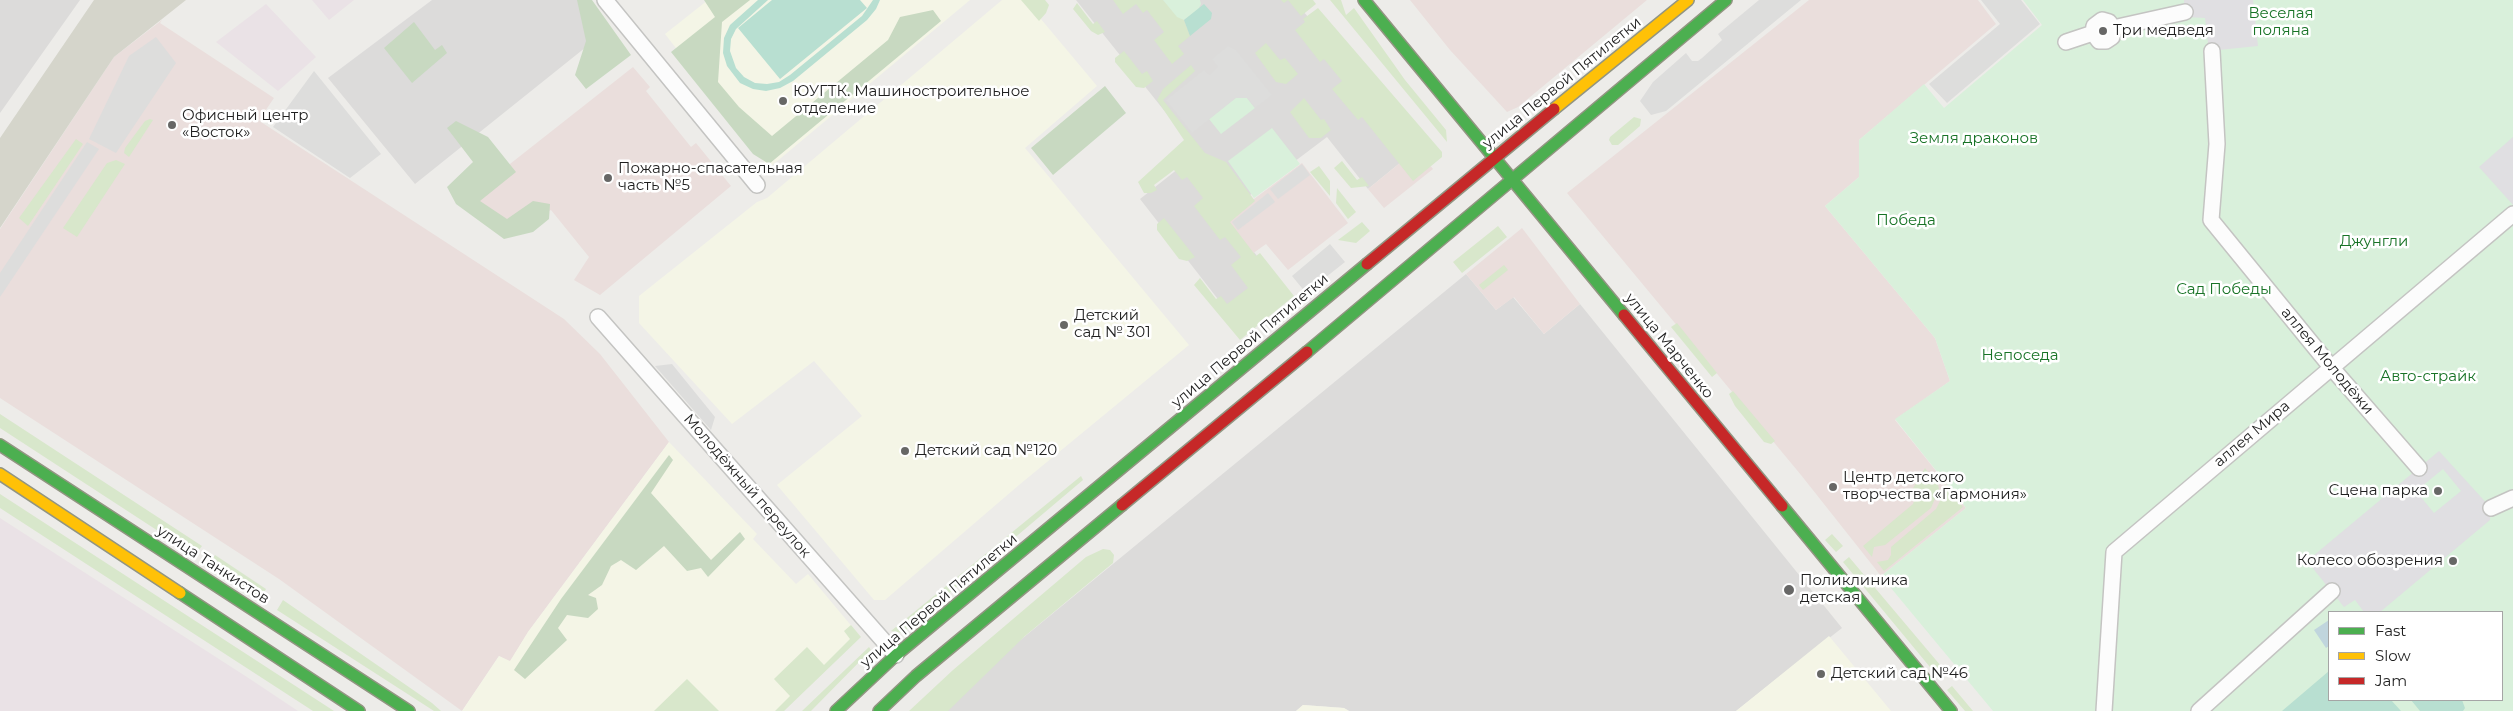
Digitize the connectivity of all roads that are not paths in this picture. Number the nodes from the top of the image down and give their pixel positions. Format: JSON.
{"nodes":[{"id":1,"x":605,"y":0,"type":"edge"},
{"id":2,"x":1364,"y":0,"type":"edge"},
{"id":3,"x":1688,"y":0,"type":"edge"},
{"id":4,"x":1726,"y":0,"type":"edge"},
{"id":5,"x":2185,"y":12,"type":"dead end"},
{"id":6,"x":2066,"y":42,"type":"dead end"},
{"id":7,"x":2212,"y":50,"type":"dead end"},
{"id":8,"x":1495,"y":158,"type":"junction"},
{"id":9,"x":1513,"y":179,"type":"junction"},
{"id":10,"x":757,"y":185,"type":"dead end"},
{"id":11,"x":2513,"y":214,"type":"edge"},
{"id":12,"x":598,"y":317,"type":"dead end"},
{"id":13,"x":2332,"y":367,"type":"junction"},
{"id":14,"x":0,"y":445,"type":"edge"},
{"id":15,"x":2419,"y":468,"type":"dead end"},
{"id":16,"x":0,"y":474,"type":"edge"},
{"id":17,"x":2513,"y":498,"type":"edge"},
{"id":18,"x":2491,"y":508,"type":"dead end"},
{"id":19,"x":2332,"y":592,"type":"dead end"},
{"id":20,"x":896,"y":655,"type":"junction"},
{"id":21,"x":359,"y":711,"type":"edge"},
{"id":22,"x":409,"y":711,"type":"edge"},
{"id":23,"x":836,"y":711,"type":"edge"},
{"id":24,"x":878,"y":711,"type":"edge"},
{"id":25,"x":1951,"y":711,"type":"edge"},
{"id":26,"x":2104,"y":711,"type":"edge"},
{"id":27,"x":2199,"y":711,"type":"edge"}],
"edges":[{"from":1,"to":10,"type":"street"},
{"from":2,"to":8,"type":"main road","name":"улица Марченко"},
{"from":3,"to":8,"type":"main road","name":"улица Первой Пятилетки"},
{"from":4,"to":9,"type":"main road"},
{"from":5,"to":6,"type":"street"},
{"from":7,"to":13,"type":"street","name":"аллея Молодёжи"},
{"from":8,"to":9,"type":"main road","name":"улица Марченко"},
{"from":8,"to":20,"type":"main road","name":"улица Первой Пятилетки"},
{"from":9,"to":24,"type":"main road"},
{"from":9,"to":25,"type":"main road","name":"улица Марченко"},
{"from":11,"to":13,"type":"street","name":"аллея Мира"},
{"from":12,"to":20,"type":"street","name":"Молодёжный переулок"},
{"from":13,"to":15,"type":"street","name":"аллея Молодёжи"},
{"from":13,"to":26,"type":"street","name":"аллея Мира"},
{"from":14,"to":22,"type":"main road","name":"улица Танкистов"},
{"from":16,"to":21,"type":"main road"},
{"from":17,"to":18,"type":"street"},
{"from":19,"to":27,"type":"street"},
{"from":20,"to":23,"type":"main road","name":"улица Первой Пятилетки"}]}
